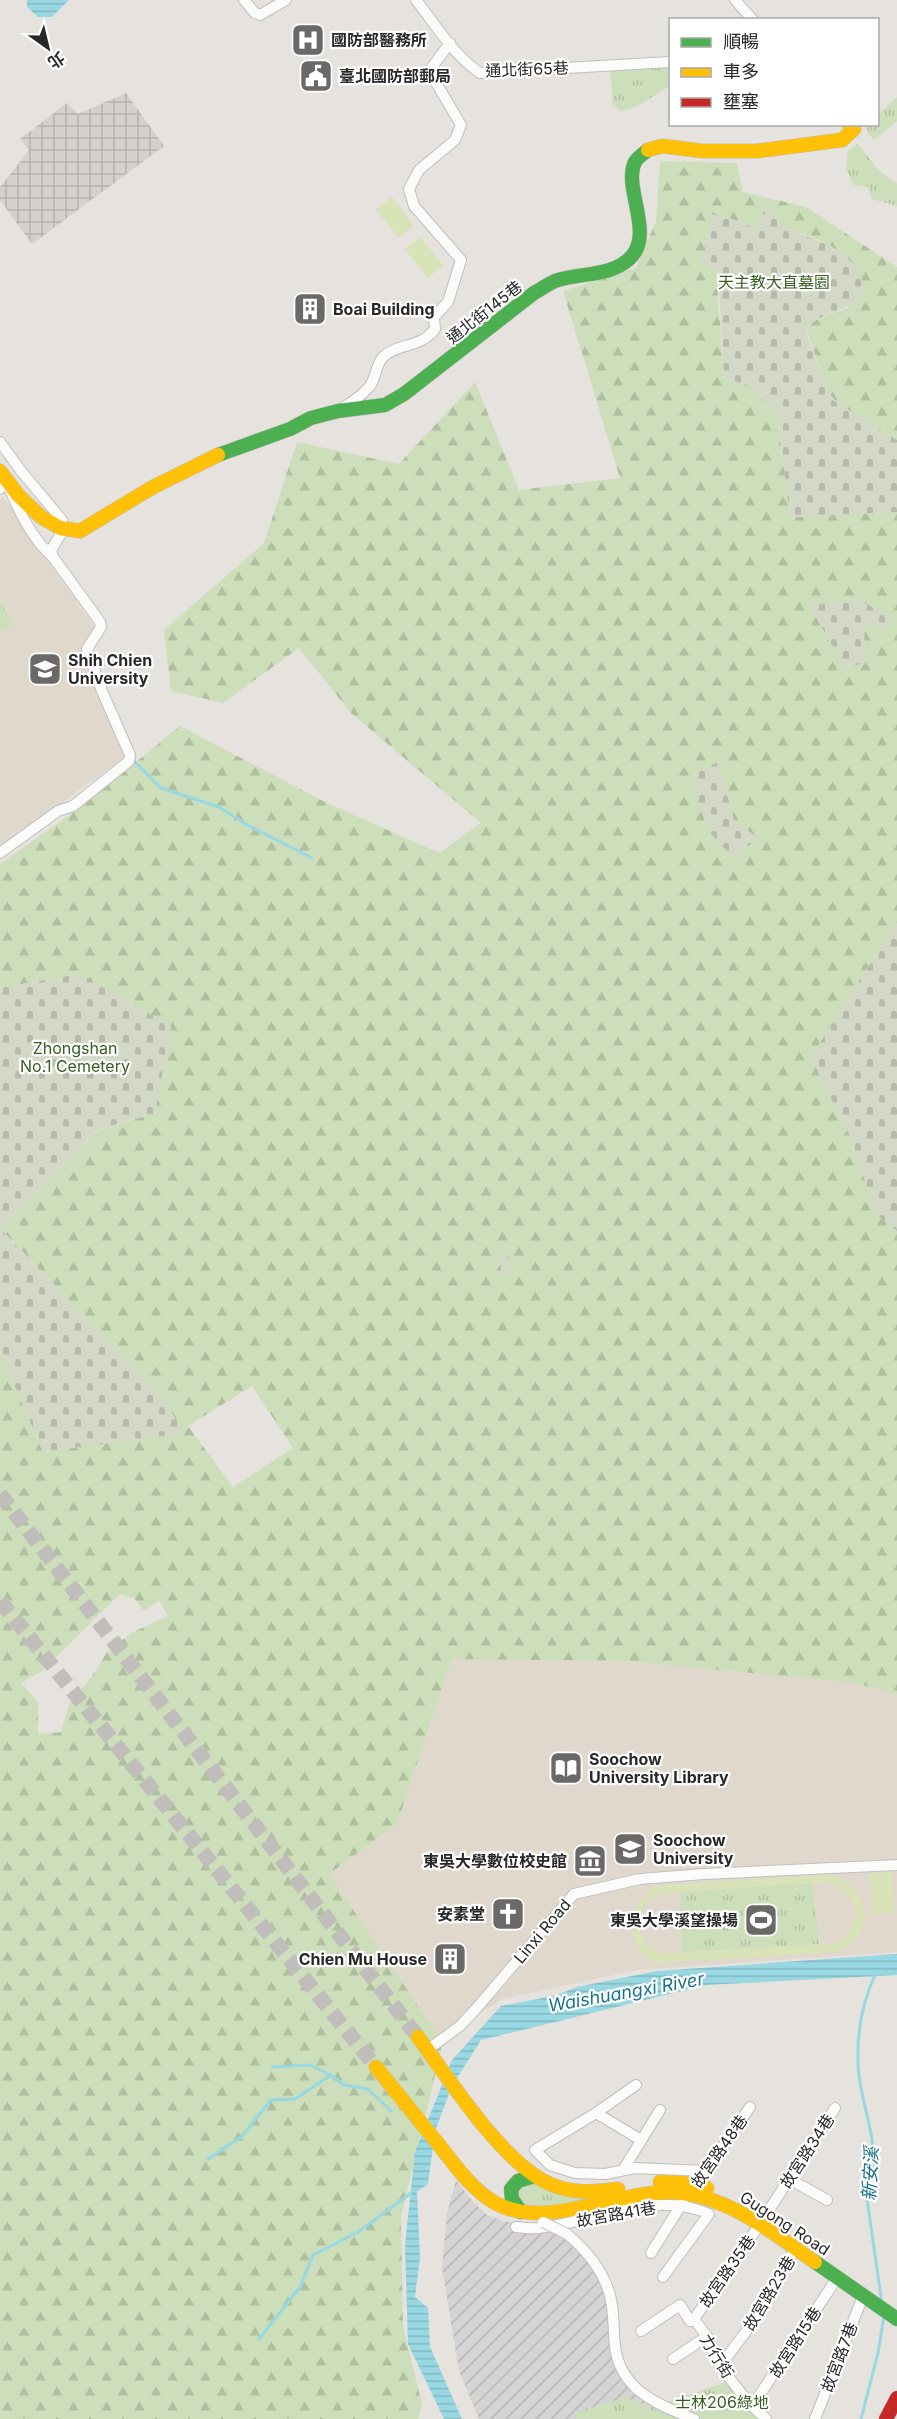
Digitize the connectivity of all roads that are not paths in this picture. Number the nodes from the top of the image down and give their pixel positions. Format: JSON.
{"nodes":[{"id":1,"x":244,"y":0,"type":"edge"},
{"id":2,"x":286,"y":0,"type":"edge"},
{"id":3,"x":416,"y":0,"type":"edge"},
{"id":4,"x":735,"y":0,"type":"edge"},
{"id":5,"x":747,"y":17,"type":"edge"},
{"id":6,"x":450,"y":43,"type":"junction"},
{"id":7,"x":669,"y":62,"type":"edge"},
{"id":8,"x":852,"y":127,"type":"edge"},
{"id":9,"x":338,"y":411,"type":"junction"},
{"id":10,"x":0,"y":442,"type":"edge"},
{"id":11,"x":2,"y":480,"type":"edge"},
{"id":12,"x":64,"y":529,"type":"junction"},
{"id":13,"x":53,"y":557,"type":"junction"},
{"id":14,"x":0,"y":853,"type":"edge"},
{"id":15,"x":897,"y":1864,"type":"edge"},
{"id":16,"x":418,"y":2037,"type":"tunnel mouth"},
{"id":17,"x":434,"y":2046,"type":"dead end"},
{"id":18,"x":375,"y":2067,"type":"tunnel mouth"},
{"id":19,"x":636,"y":2085,"type":"dead end"},
{"id":20,"x":750,"y":2107,"type":"dead end"},
{"id":21,"x":835,"y":2108,"type":"dead end"},
{"id":22,"x":660,"y":2110,"type":"dead end"},
{"id":23,"x":596,"y":2113,"type":"junction"},
{"id":24,"x":642,"y":2140,"type":"junction"},
{"id":25,"x":623,"y":2170,"type":"junction"},
{"id":26,"x":706,"y":2171,"type":"junction"},
{"id":27,"x":534,"y":2176,"type":"junction"},
{"id":28,"x":789,"y":2179,"type":"junction"},
{"id":29,"x":692,"y":2190,"type":"junction"},
{"id":30,"x":827,"y":2200,"type":"dead end"},
{"id":31,"x":679,"y":2207,"type":"junction"},
{"id":32,"x":533,"y":2216,"type":"junction"},
{"id":33,"x":762,"y":2220,"type":"junction"},
{"id":34,"x":516,"y":2227,"type":"dead end"},
{"id":35,"x":796,"y":2248,"type":"junction"},
{"id":36,"x":651,"y":2253,"type":"dead end"},
{"id":37,"x":663,"y":2277,"type":"dead end"},
{"id":38,"x":837,"y":2278,"type":"junction"},
{"id":39,"x":868,"y":2294,"type":"junction"},
{"id":40,"x":890,"y":2310,"type":"edge"},
{"id":41,"x":694,"y":2319,"type":"junction"},
{"id":42,"x":641,"y":2331,"type":"dead end"},
{"id":43,"x":706,"y":2337,"type":"junction"},
{"id":44,"x":673,"y":2359,"type":"dead end"},
{"id":45,"x":720,"y":2366,"type":"junction"},
{"id":46,"x":897,"y":2398,"type":"edge"},
{"id":47,"x":753,"y":2406,"type":"junction"},
{"id":48,"x":694,"y":2419,"type":"edge"},
{"id":49,"x":766,"y":2419,"type":"edge"},
{"id":50,"x":815,"y":2419,"type":"edge"},
{"id":51,"x":886,"y":2419,"type":"edge"}],
"edges":[{"from":1,"to":2,"type":"street"},
{"from":3,"to":6,"type":"street","name":"通北街65巷"},
{"from":4,"to":5,"type":"street"},
{"from":6,"to":7,"type":"street","name":"通北街65巷"},
{"from":6,"to":9,"type":"street"},
{"from":8,"to":9,"type":"main road","name":"通北街145巷"},
{"from":9,"to":12,"type":"main road","name":"通北街145巷"},
{"from":10,"to":12,"type":"street"},
{"from":11,"to":12,"type":"main road"},
{"from":11,"to":13,"type":"street"},
{"from":12,"to":13,"type":"street"},
{"from":13,"to":14,"type":"street"},
{"from":15,"to":17,"type":"street","name":"Linxi Road"},
{"from":16,"to":27,"type":"main road","name":"Gugong Road"},
{"from":18,"to":32,"type":"main road","name":"Gugong Road"},
{"from":19,"to":23,"type":"street"},
{"from":20,"to":26,"type":"street","name":"故宮路48巷"},
{"from":21,"to":28,"type":"street","name":"故宮路34巷"},
{"from":22,"to":24,"type":"street"},
{"from":23,"to":24,"type":"street"},
{"from":23,"to":25,"type":"street"},
{"from":24,"to":25,"type":"street"},
{"from":25,"to":26,"type":"street"},
{"from":26,"to":29,"type":"street","name":"故宮路48巷"},
{"from":27,"to":29,"type":"main road","name":"Gugong Road"},
{"from":27,"to":32,"type":"main road"},
{"from":28,"to":30,"type":"street"},
{"from":28,"to":33,"type":"street","name":"故宮路34巷"},
{"from":29,"to":31,"type":"street","name":"故宮路48巷"},
{"from":29,"to":32,"type":"main road","name":"Gugong Road"},
{"from":29,"to":33,"type":"main road","name":"Gugong Road"},
{"from":31,"to":34,"type":"street","name":"故宮路41巷"},
{"from":31,"to":36,"type":"street","name":"故宮路48巷"},
{"from":31,"to":37,"type":"street","name":"故宮路41巷"},
{"from":32,"to":48,"type":"street","bridge":true},
{"from":33,"to":35,"type":"main road","name":"Gugong Road"},
{"from":33,"to":39,"type":"main road","name":"Gugong Road"},
{"from":33,"to":41,"type":"street","name":"故宮路35巷"},
{"from":35,"to":38,"type":"main road","name":"Gugong Road"},
{"from":35,"to":45,"type":"street","name":"故宮路23巷"},
{"from":38,"to":39,"type":"main road","name":"Gugong Road"},
{"from":38,"to":47,"type":"street","name":"故宮路15巷"},
{"from":39,"to":40,"type":"main road","name":"Gugong Road"},
{"from":39,"to":50,"type":"street","name":"故宮路7巷"},
{"from":41,"to":42,"type":"street"},
{"from":41,"to":43,"type":"street","name":"力行街"},
{"from":43,"to":44,"type":"street"},
{"from":43,"to":45,"type":"street","name":"力行街"},
{"from":45,"to":47,"type":"street","name":"力行街"},
{"from":46,"to":51,"type":"main road"},
{"from":47,"to":49,"type":"street","name":"力行街"}]}
